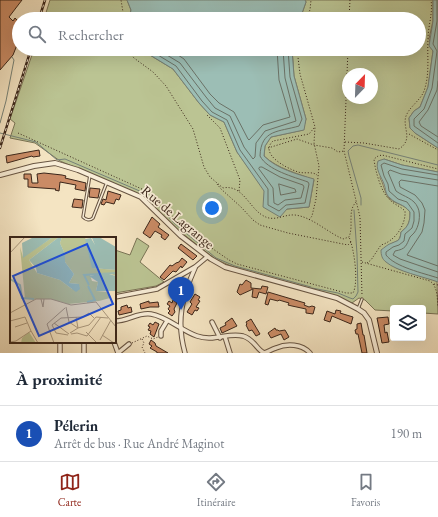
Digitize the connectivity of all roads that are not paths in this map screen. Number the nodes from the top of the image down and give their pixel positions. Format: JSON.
{"nodes":[{"id":1,"x":2,"y":175,"type":"edge"},
{"id":2,"x":90,"y":175,"type":"junction"},
{"id":3,"x":107,"y":182,"type":"junction"},
{"id":4,"x":207,"y":257,"type":"junction"},
{"id":5,"x":195,"y":267,"type":"junction"},
{"id":6,"x":177,"y":278,"type":"junction"},
{"id":7,"x":187,"y":287,"type":"junction"},
{"id":8,"x":116,"y":298,"type":"edge"},
{"id":9,"x":362,"y":298,"type":"road end"},
{"id":10,"x":358,"y":309,"type":"junction"},
{"id":11,"x":116,"y":321,"type":"edge"},
{"id":12,"x":167,"y":321,"type":"junction"},
{"id":13,"x":212,"y":322,"type":"dead end"},
{"id":14,"x":181,"y":328,"type":"junction"},
{"id":15,"x":160,"y":336,"type":"road end"},
{"id":16,"x":225,"y":337,"type":"junction"},
{"id":17,"x":220,"y":338,"type":"junction"},
{"id":18,"x":114,"y":343,"type":"edge"},
{"id":19,"x":129,"y":344,"type":"road end"},
{"id":20,"x":118,"y":353,"type":"edge"},
{"id":21,"x":185,"y":353,"type":"edge"},
{"id":22,"x":230,"y":353,"type":"edge"},
{"id":23,"x":310,"y":353,"type":"edge"},
{"id":24,"x":377,"y":353,"type":"edge"}],
"edges":[{"from":1,"to":2,"type":"street","name":"Rue de Lagrange"},
{"from":2,"to":3,"type":"street","name":"Rue de Lagrange"},
{"from":2,"to":3,"type":"lane"},
{"from":3,"to":4,"type":"street","name":"Rue de Lagrange"},
{"from":4,"to":5,"type":"street"},
{"from":4,"to":10,"type":"street","name":"Rue de Lagrange"},
{"from":5,"to":6,"type":"street"},
{"from":5,"to":7,"type":"street"},
{"from":6,"to":7,"type":"street"},
{"from":6,"to":8,"type":"street"},
{"from":7,"to":14,"type":"street"},
{"from":9,"to":10,"type":"lane"},
{"from":10,"to":24,"type":"street","name":"Rue de Lagrange"},
{"from":11,"to":12,"type":"street"},
{"from":12,"to":14,"type":"street"},
{"from":12,"to":15,"type":"street"},
{"from":13,"to":17,"type":"street"},
{"from":14,"to":17,"type":"street"},
{"from":14,"to":21,"type":"street"},
{"from":16,"to":17,"type":"street"},
{"from":16,"to":22,"type":"street"},
{"from":16,"to":23,"type":"street"},
{"from":18,"to":20,"type":"street"},
{"from":19,"to":20,"type":"street"}]}
